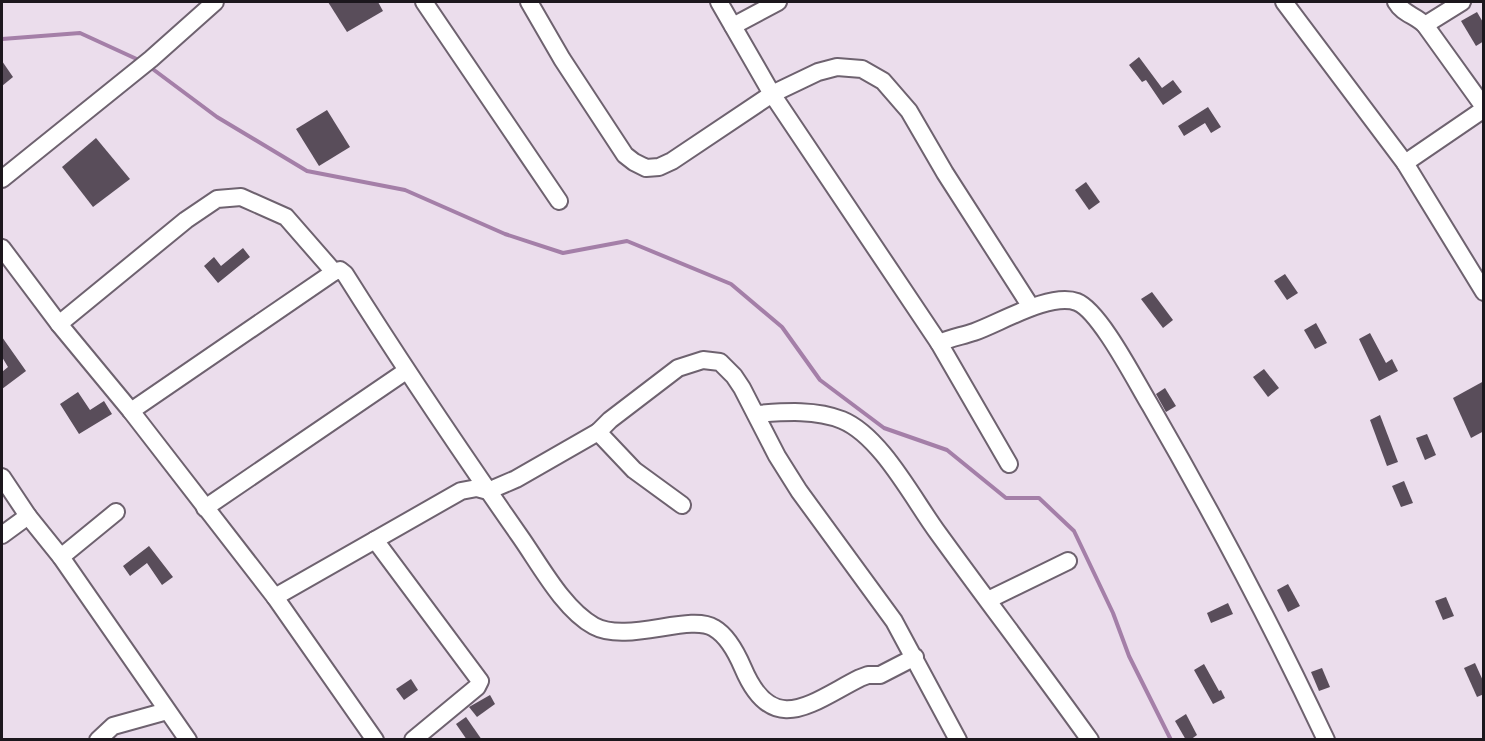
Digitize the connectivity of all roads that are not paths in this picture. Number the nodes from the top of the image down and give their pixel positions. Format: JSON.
{"nodes":[{"id":1,"x":215,"y":2,"type":"edge"},
{"id":2,"x":424,"y":2,"type":"edge"},
{"id":3,"x":529,"y":2,"type":"edge"},
{"id":4,"x":719,"y":2,"type":"edge"},
{"id":5,"x":778,"y":2,"type":"edge"},
{"id":6,"x":1284,"y":2,"type":"edge"},
{"id":7,"x":1396,"y":2,"type":"edge"},
{"id":8,"x":1462,"y":2,"type":"edge"},
{"id":9,"x":1425,"y":25,"type":"junction"},
{"id":10,"x":733,"y":26,"type":"junction"},
{"id":11,"x":772,"y":94,"type":"junction"},
{"id":12,"x":1484,"y":108,"type":"edge"},
{"id":13,"x":1405,"y":163,"type":"junction"},
{"id":14,"x":2,"y":179,"type":"edge"},
{"id":15,"x":559,"y":201,"type":"dead end"},
{"id":16,"x":2,"y":248,"type":"edge"},
{"id":17,"x":334,"y":272,"type":"junction"},
{"id":18,"x":1484,"y":292,"type":"edge"},
{"id":19,"x":1031,"y":307,"type":"junction"},
{"id":20,"x":59,"y":324,"type":"junction"},
{"id":21,"x":939,"y":343,"type":"junction"},
{"id":22,"x":405,"y":371,"type":"junction"},
{"id":23,"x":131,"y":411,"type":"junction"},
{"id":24,"x":756,"y":414,"type":"junction"},
{"id":25,"x":598,"y":432,"type":"junction"},
{"id":26,"x":1009,"y":464,"type":"dead end"},
{"id":27,"x":2,"y":477,"type":"edge"},
{"id":28,"x":488,"y":491,"type":"junction"},
{"id":29,"x":682,"y":505,"type":"dead end"},
{"id":30,"x":205,"y":508,"type":"junction"},
{"id":31,"x":116,"y":512,"type":"dead end"},
{"id":32,"x":27,"y":516,"type":"junction"},
{"id":33,"x":2,"y":536,"type":"edge"},
{"id":34,"x":375,"y":540,"type":"junction"},
{"id":35,"x":61,"y":557,"type":"junction"},
{"id":36,"x":1068,"y":561,"type":"dead end"},
{"id":37,"x":275,"y":597,"type":"junction"},
{"id":38,"x":988,"y":600,"type":"junction"},
{"id":39,"x":915,"y":657,"type":"junction"},
{"id":40,"x":167,"y":711,"type":"junction"},
{"id":41,"x":98,"y":740,"type":"edge"},
{"id":42,"x":188,"y":740,"type":"edge"},
{"id":43,"x":375,"y":740,"type":"edge"},
{"id":44,"x":413,"y":740,"type":"edge"},
{"id":45,"x":958,"y":740,"type":"edge"},
{"id":46,"x":1090,"y":740,"type":"edge"},
{"id":47,"x":1326,"y":740,"type":"edge"}],
"edges":[{"from":1,"to":14,"type":"street"},
{"from":2,"to":15,"type":"street"},
{"from":3,"to":11,"type":"street"},
{"from":4,"to":10,"type":"street"},
{"from":5,"to":10,"type":"street"},
{"from":6,"to":13,"type":"street"},
{"from":7,"to":9,"type":"street"},
{"from":8,"to":9,"type":"street"},
{"from":9,"to":12,"type":"street"},
{"from":10,"to":11,"type":"street"},
{"from":11,"to":19,"type":"street"},
{"from":11,"to":21,"type":"street"},
{"from":12,"to":13,"type":"street"},
{"from":13,"to":18,"type":"street"},
{"from":16,"to":20,"type":"street"},
{"from":17,"to":20,"type":"street"},
{"from":17,"to":22,"type":"street"},
{"from":17,"to":23,"type":"street"},
{"from":19,"to":21,"type":"street"},
{"from":19,"to":47,"type":"street"},
{"from":20,"to":23,"type":"street"},
{"from":21,"to":26,"type":"street"},
{"from":22,"to":28,"type":"street"},
{"from":22,"to":30,"type":"street"},
{"from":23,"to":30,"type":"street"},
{"from":24,"to":25,"type":"street"},
{"from":24,"to":38,"type":"street"},
{"from":24,"to":39,"type":"street"},
{"from":25,"to":28,"type":"street"},
{"from":25,"to":29,"type":"street"},
{"from":27,"to":32,"type":"street"},
{"from":28,"to":34,"type":"street"},
{"from":28,"to":39,"type":"street"},
{"from":30,"to":37,"type":"street"},
{"from":31,"to":35,"type":"street"},
{"from":32,"to":33,"type":"street"},
{"from":32,"to":35,"type":"street"},
{"from":34,"to":37,"type":"street"},
{"from":34,"to":44,"type":"street"},
{"from":35,"to":40,"type":"street"},
{"from":36,"to":38,"type":"street"},
{"from":37,"to":43,"type":"street"},
{"from":38,"to":46,"type":"street"},
{"from":39,"to":45,"type":"street"},
{"from":40,"to":41,"type":"street"},
{"from":40,"to":42,"type":"street"}]}
